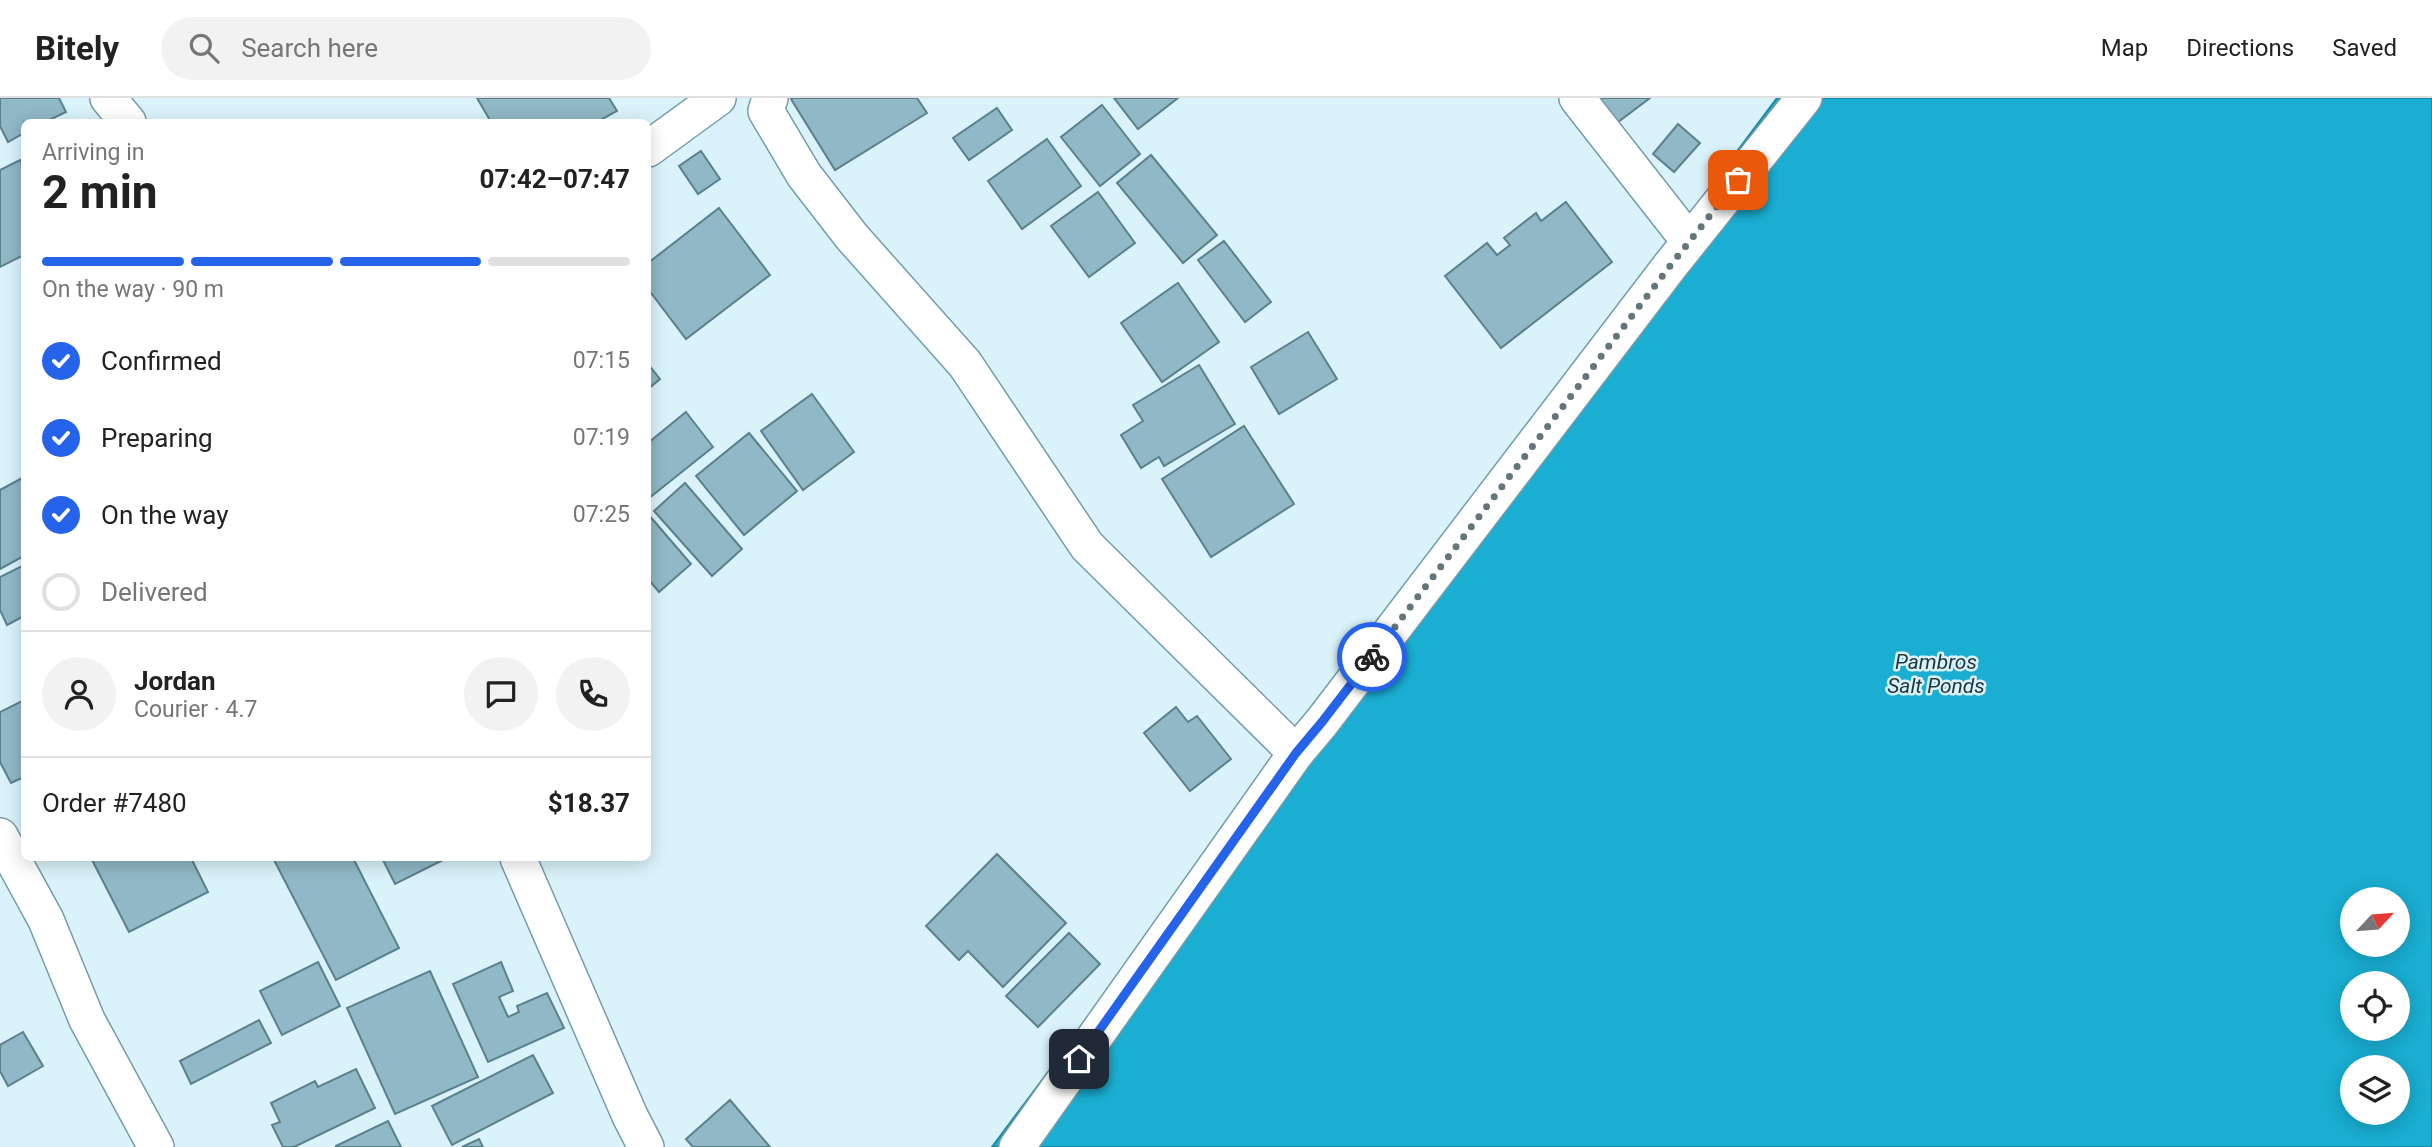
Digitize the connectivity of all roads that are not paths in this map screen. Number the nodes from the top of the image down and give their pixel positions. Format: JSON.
{"nodes":[{"id":1,"x":107,"y":98,"type":"edge"},
{"id":2,"x":718,"y":98,"type":"edge"},
{"id":3,"x":770,"y":98,"type":"edge"},
{"id":4,"x":1577,"y":98,"type":"edge"},
{"id":5,"x":1804,"y":98,"type":"edge"},
{"id":6,"x":125,"y":119,"type":"edge"},
{"id":7,"x":651,"y":147,"type":"edge"},
{"id":8,"x":1689,"y":241,"type":"junction"},
{"id":9,"x":1296,"y":753,"type":"junction"},
{"id":10,"x":0,"y":836,"type":"edge"},
{"id":11,"x":519,"y":861,"type":"edge"},
{"id":12,"x":156,"y":1147,"type":"edge"},
{"id":13,"x":646,"y":1147,"type":"edge"},
{"id":14,"x":1017,"y":1147,"type":"edge"}],
"edges":[{"from":1,"to":6,"type":"street"},
{"from":2,"to":7,"type":"street"},
{"from":3,"to":9,"type":"street"},
{"from":4,"to":8,"type":"street"},
{"from":5,"to":8,"type":"street"},
{"from":8,"to":9,"type":"street"},
{"from":9,"to":14,"type":"street"},
{"from":10,"to":12,"type":"street"},
{"from":11,"to":13,"type":"street"}]}
